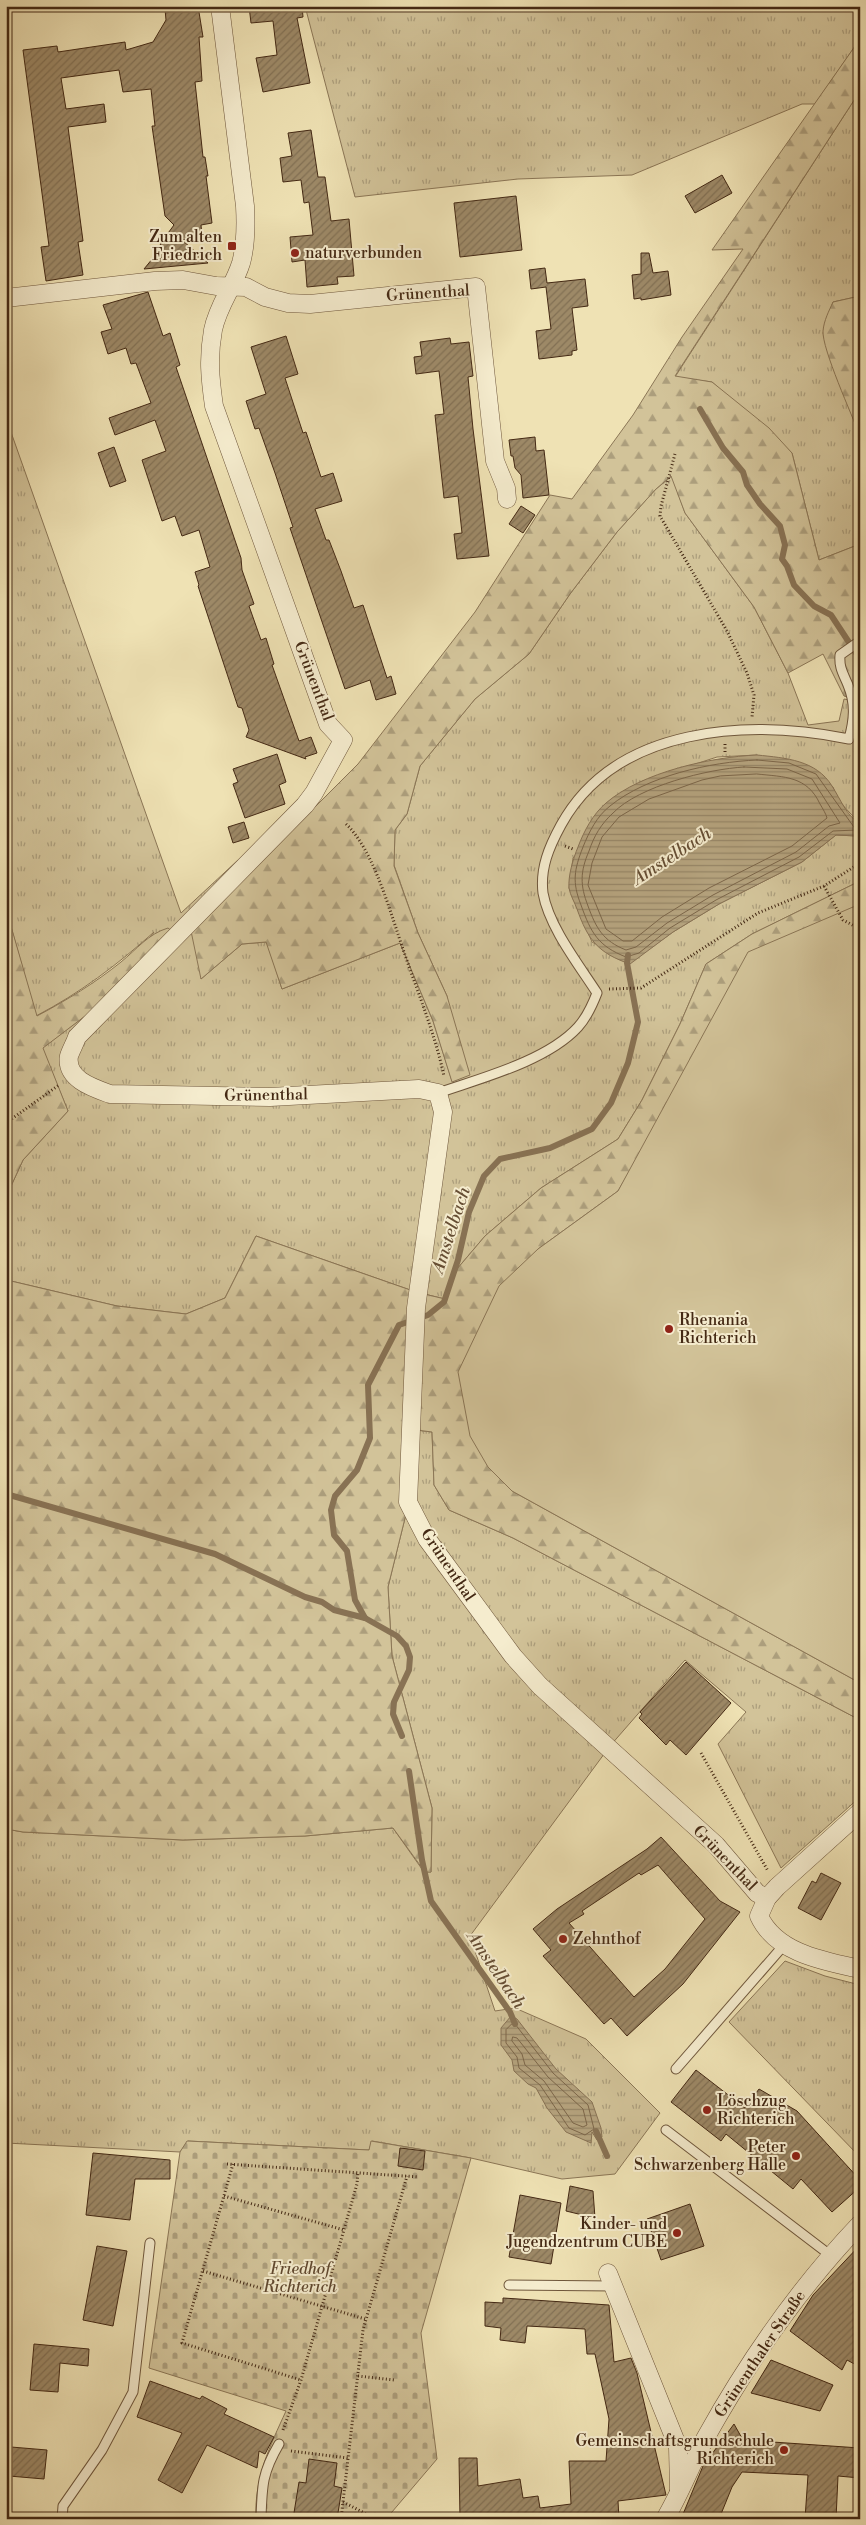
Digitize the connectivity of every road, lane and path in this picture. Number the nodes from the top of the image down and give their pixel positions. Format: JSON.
{"nodes":[{"id":1,"x":220,"y":6,"type":"edge"},
{"id":2,"x":231,"y":286,"type":"junction"},
{"id":3,"x":6,"y":298,"type":"edge"},
{"id":4,"x":676,"y":454,"type":"dead end"},
{"id":5,"x":507,"y":499,"type":"dead end"},
{"id":6,"x":858,"y":642,"type":"edge"},
{"id":7,"x":754,"y":730,"type":"junction"},
{"id":8,"x":346,"y":824,"type":"dead end"},
{"id":9,"x":860,"y":863,"type":"edge"},
{"id":10,"x":824,"y":886,"type":"junction"},
{"id":11,"x":860,"y":929,"type":"edge"},
{"id":12,"x":620,"y":989,"type":"dead end"},
{"id":13,"x":74,"y":1074,"type":"junction"},
{"id":14,"x":438,"y":1093,"type":"junction"},
{"id":15,"x":6,"y":1122,"type":"edge"},
{"id":16,"x":701,"y":1753,"type":"dead end"},
{"id":17,"x":860,"y":1812,"type":"edge"},
{"id":18,"x":772,"y":1892,"type":"junction"},
{"id":19,"x":784,"y":1945,"type":"junction"},
{"id":20,"x":860,"y":1969,"type":"edge"},
{"id":21,"x":676,"y":2069,"type":"dead end"},
{"id":22,"x":666,"y":2130,"type":"dead end"},
{"id":23,"x":227,"y":2164,"type":"dead end"},
{"id":24,"x":233,"y":2164,"type":"junction"},
{"id":25,"x":358,"y":2172,"type":"junction"},
{"id":26,"x":406,"y":2176,"type":"junction"},
{"id":27,"x":419,"y":2177,"type":"dead end"},
{"id":28,"x":224,"y":2196,"type":"junction"},
{"id":29,"x":860,"y":2224,"type":"edge"},
{"id":30,"x":344,"y":2230,"type":"junction"},
{"id":31,"x":150,"y":2243,"type":"dead end"},
{"id":32,"x":830,"y":2255,"type":"junction"},
{"id":33,"x":203,"y":2271,"type":"junction"},
{"id":34,"x":611,"y":2280,"type":"joint"},
{"id":35,"x":509,"y":2285,"type":"dead end"},
{"id":36,"x":323,"y":2306,"type":"junction"},
{"id":37,"x":365,"y":2319,"type":"junction"},
{"id":38,"x":358,"y":2376,"type":"junction"},
{"id":39,"x":301,"y":2380,"type":"junction"},
{"id":40,"x":394,"y":2380,"type":"dead end"},
{"id":41,"x":278,"y":2444,"type":"junction"},
{"id":42,"x":348,"y":2458,"type":"junction"},
{"id":43,"x":679,"y":2496,"type":"junction"},
{"id":44,"x":343,"y":2502,"type":"junction"},
{"id":45,"x":62,"y":2519,"type":"edge"},
{"id":46,"x":260,"y":2519,"type":"edge"},
{"id":47,"x":341,"y":2519,"type":"edge"},
{"id":48,"x":376,"y":2519,"type":"edge"},
{"id":49,"x":665,"y":2519,"type":"edge"}],
"edges":[{"from":1,"to":2,"type":"street","name":"Grünenthal"},
{"from":2,"to":3,"type":"street","name":"Grünenthal"},
{"from":2,"to":5,"type":"street","name":"Grünenthal"},
{"from":2,"to":13,"type":"street","name":"Grünenthal"},
{"from":4,"to":7,"type":"path"},
{"from":6,"to":7,"type":"lane"},
{"from":7,"to":14,"type":"lane"},
{"from":8,"to":14,"type":"path"},
{"from":9,"to":10,"type":"path"},
{"from":10,"to":11,"type":"path"},
{"from":10,"to":12,"type":"path"},
{"from":13,"to":14,"type":"street","name":"Grünenthal"},
{"from":13,"to":15,"type":"path"},
{"from":14,"to":18,"type":"street","name":"Grünenthal"},
{"from":16,"to":18,"type":"path"},
{"from":17,"to":18,"type":"street"},
{"from":18,"to":19,"type":"street"},
{"from":19,"to":20,"type":"street"},
{"from":19,"to":21,"type":"lane"},
{"from":22,"to":32,"type":"lane"},
{"from":23,"to":24,"type":"path"},
{"from":24,"to":25,"type":"path"},
{"from":24,"to":28,"type":"path"},
{"from":25,"to":26,"type":"path"},
{"from":25,"to":30,"type":"path"},
{"from":26,"to":27,"type":"path"},
{"from":26,"to":37,"type":"path"},
{"from":28,"to":30,"type":"path"},
{"from":28,"to":33,"type":"path"},
{"from":29,"to":32,"type":"street","name":"Grünenthaler Straße"},
{"from":30,"to":36,"type":"path"},
{"from":31,"to":45,"type":"lane"},
{"from":32,"to":43,"type":"street","name":"Grünenthaler Straße"},
{"from":33,"to":36,"type":"path"},
{"from":33,"to":39,"type":"path"},
{"from":34,"to":35,"type":"lane"},
{"from":34,"to":43,"type":"street"},
{"from":36,"to":37,"type":"path"},
{"from":36,"to":39,"type":"path"},
{"from":37,"to":38,"type":"path"},
{"from":38,"to":40,"type":"path"},
{"from":38,"to":42,"type":"path"},
{"from":39,"to":41,"type":"path"},
{"from":41,"to":42,"type":"path"},
{"from":41,"to":46,"type":"lane"},
{"from":42,"to":44,"type":"path"},
{"from":43,"to":49,"type":"street","name":"Grünenthaler Straße"},
{"from":44,"to":47,"type":"path"},
{"from":44,"to":48,"type":"path"}]}
